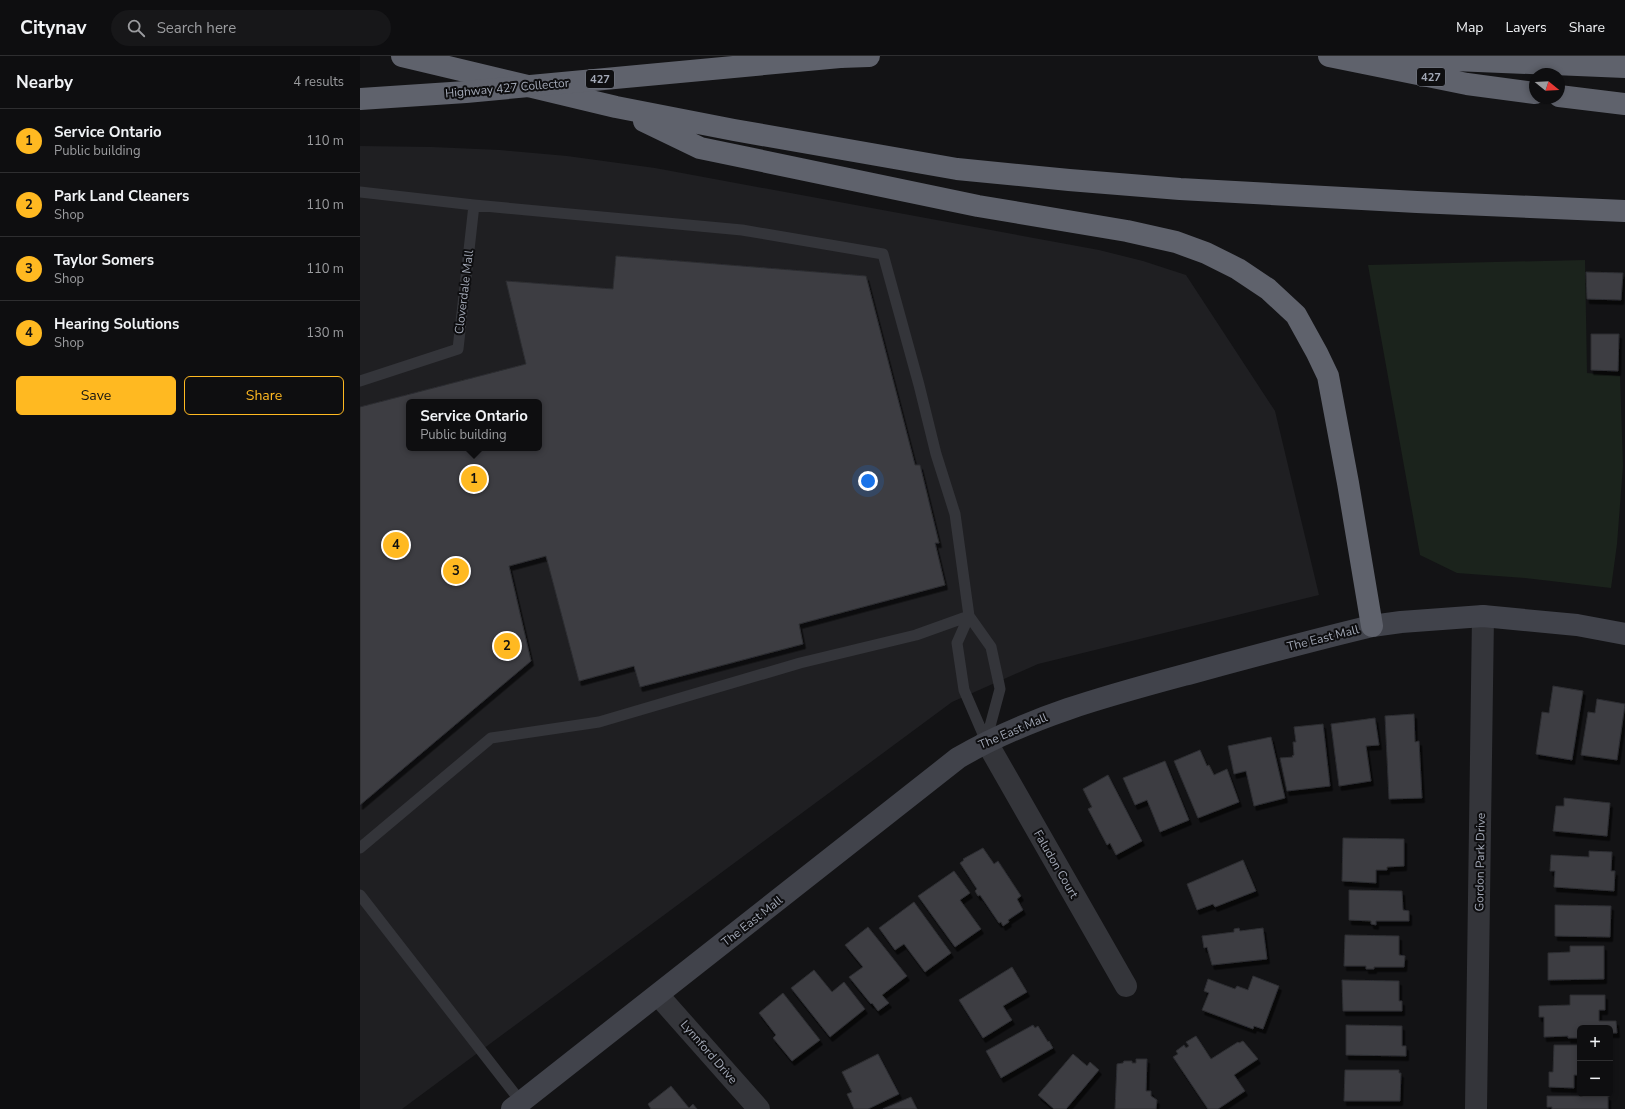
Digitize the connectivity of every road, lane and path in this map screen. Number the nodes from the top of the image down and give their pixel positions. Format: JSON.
{"nodes":[{"id":1,"x":402,"y":56,"type":"edge"},
{"id":2,"x":869,"y":56,"type":"edge"},
{"id":3,"x":1328,"y":56,"type":"edge"},
{"id":4,"x":1357,"y":56,"type":"edge"},
{"id":5,"x":1625,"y":67,"type":"edge"},
{"id":6,"x":1529,"y":92,"type":"edge"},
{"id":7,"x":1565,"y":97,"type":"edge"},
{"id":8,"x":360,"y":99,"type":"edge"},
{"id":9,"x":1625,"y":104,"type":"edge"},
{"id":10,"x":616,"y":107,"type":"junction"},
{"id":11,"x":360,"y":192,"type":"edge"},
{"id":12,"x":474,"y":205,"type":"junction"},
{"id":13,"x":1625,"y":211,"type":"edge"},
{"id":14,"x":360,"y":381,"type":"edge"},
{"id":15,"x":969,"y":616,"type":"junction"},
{"id":16,"x":1483,"y":616,"type":"junction"},
{"id":17,"x":1372,"y":626,"type":"junction"},
{"id":18,"x":1625,"y":634,"type":"edge"},
{"id":19,"x":986,"y":742,"type":"junction"},
{"id":20,"x":360,"y":848,"type":"edge"},
{"id":21,"x":360,"y":895,"type":"edge"},
{"id":22,"x":1126,"y":986,"type":"dead end"},
{"id":23,"x":658,"y":995,"type":"junction"},
{"id":24,"x":516,"y":1105,"type":"edge"},
{"id":25,"x":759,"y":1109,"type":"edge"},
{"id":26,"x":1476,"y":1109,"type":"edge"}],
"edges":[{"from":1,"to":10,"type":"highway"},
{"from":2,"to":8,"type":"highway","name":"Highway 427 Collector","number":"427","bridge":true},
{"from":3,"to":6,"type":"highway","number":"427"},
{"from":4,"to":5,"type":"highway"},
{"from":7,"to":9,"type":"highway"},
{"from":10,"to":13,"type":"highway"},
{"from":10,"to":17,"type":"highway"},
{"from":11,"to":12,"type":"lane"},
{"from":12,"to":14,"type":"lane","name":"Cloverdale Mall"},
{"from":12,"to":15,"type":"lane"},
{"from":15,"to":19,"type":"lane"},
{"from":15,"to":19,"type":"lane"},
{"from":15,"to":20,"type":"lane"},
{"from":16,"to":17,"type":"main road","name":"The East Mall"},
{"from":16,"to":18,"type":"main road","name":"The East Mall"},
{"from":16,"to":26,"type":"street","name":"Gordon Park Drive"},
{"from":17,"to":19,"type":"main road","name":"The East Mall"},
{"from":19,"to":22,"type":"street","name":"Faludon Court"},
{"from":19,"to":23,"type":"main road","name":"The East Mall"},
{"from":21,"to":24,"type":"lane"},
{"from":23,"to":24,"type":"main road","name":"The East Mall"},
{"from":23,"to":25,"type":"street","name":"Lynnford Drive"}]}
